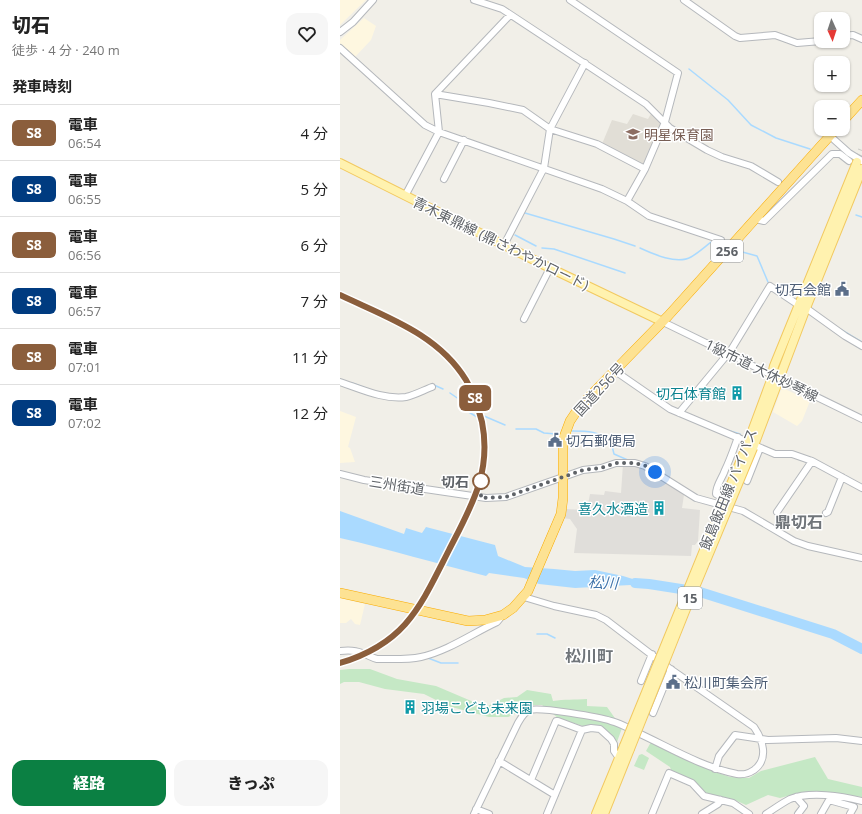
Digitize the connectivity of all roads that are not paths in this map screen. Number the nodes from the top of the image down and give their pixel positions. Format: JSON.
{"nodes":[{"id":1,"x":373,"y":0,"type":"edge"},
{"id":2,"x":474,"y":0,"type":"edge"},
{"id":3,"x":570,"y":0,"type":"edge"},
{"id":4,"x":684,"y":0,"type":"edge"},
{"id":5,"x":510,"y":15,"type":"junction"},
{"id":6,"x":340,"y":32,"type":"edge"},
{"id":7,"x":850,"y":36,"type":"edge"},
{"id":8,"x":862,"y":39,"type":"edge"},
{"id":9,"x":814,"y":42,"type":"edge"},
{"id":10,"x":340,"y":48,"type":"edge"},
{"id":11,"x":584,"y":63,"type":"junction"},
{"id":12,"x":435,"y":94,"type":"junction"},
{"id":13,"x":862,"y":100,"type":"edge"},
{"id":14,"x":850,"y":113,"type":"edge"},
{"id":15,"x":665,"y":122,"type":"junction"},
{"id":16,"x":550,"y":129,"type":"junction"},
{"id":17,"x":439,"y":132,"type":"junction"},
{"id":18,"x":830,"y":136,"type":"edge"},
{"id":19,"x":835,"y":136,"type":"edge"},
{"id":20,"x":464,"y":140,"type":"junction"},
{"id":21,"x":340,"y":163,"type":"edge"},
{"id":22,"x":857,"y":163,"type":"edge"},
{"id":23,"x":544,"y":168,"type":"junction"},
{"id":24,"x":645,"y":169,"type":"junction"},
{"id":25,"x":444,"y":180,"type":"dead end"},
{"id":26,"x":778,"y":182,"type":"dead end"},
{"id":27,"x":405,"y":196,"type":"junction"},
{"id":28,"x":627,"y":201,"type":"junction"},
{"id":29,"x":756,"y":219,"type":"junction"},
{"id":30,"x":721,"y":240,"type":"dead end"},
{"id":31,"x":504,"y":245,"type":"junction"},
{"id":32,"x":550,"y":268,"type":"junction"},
{"id":33,"x":803,"y":307,"type":"junction"},
{"id":34,"x":524,"y":319,"type":"dead end"},
{"id":35,"x":662,"y":322,"type":"junction"},
{"id":36,"x":862,"y":346,"type":"edge"},
{"id":37,"x":728,"y":353,"type":"junction"},
{"id":38,"x":615,"y":371,"type":"junction"},
{"id":39,"x":776,"y":377,"type":"junction"},
{"id":40,"x":340,"y":382,"type":"edge"},
{"id":41,"x":432,"y":387,"type":"dead end"},
{"id":42,"x":679,"y":413,"type":"junction"},
{"id":43,"x":862,"y":419,"type":"edge"},
{"id":44,"x":738,"y":437,"type":"junction"},
{"id":45,"x":752,"y":446,"type":"junction"},
{"id":46,"x":812,"y":460,"type":"junction"},
{"id":47,"x":340,"y":474,"type":"edge"},
{"id":48,"x":563,"y":476,"type":"junction"},
{"id":49,"x":842,"y":477,"type":"junction"},
{"id":50,"x":747,"y":481,"type":"dead end"},
{"id":51,"x":862,"y":488,"type":"edge"},
{"id":52,"x":736,"y":509,"type":"junction"},
{"id":53,"x":777,"y":512,"type":"dead end"},
{"id":54,"x":826,"y":513,"type":"dead end"},
{"id":55,"x":862,"y":558,"type":"edge"},
{"id":56,"x":340,"y":593,"type":"edge"},
{"id":57,"x":526,"y":594,"type":"junction"},
{"id":58,"x":503,"y":615,"type":"junction"},
{"id":59,"x":340,"y":651,"type":"edge"},
{"id":60,"x":652,"y":654,"type":"junction"},
{"id":61,"x":671,"y":669,"type":"junction"},
{"id":62,"x":641,"y":681,"type":"dead end"},
{"id":63,"x":653,"y":713,"type":"dead end"},
{"id":64,"x":582,"y":730,"type":"junction"},
{"id":65,"x":761,"y":738,"type":"junction"},
{"id":66,"x":862,"y":741,"type":"edge"},
{"id":67,"x":627,"y":748,"type":"junction"},
{"id":68,"x":619,"y":758,"type":"junction"},
{"id":69,"x":500,"y":761,"type":"junction"},
{"id":70,"x":715,"y":769,"type":"junction"},
{"id":71,"x":531,"y":780,"type":"junction"},
{"id":72,"x":556,"y":795,"type":"junction"},
{"id":73,"x":796,"y":797,"type":"junction"},
{"id":74,"x":720,"y":800,"type":"junction"},
{"id":75,"x":862,"y":801,"type":"edge"},
{"id":76,"x":475,"y":812,"type":"edge"},
{"id":77,"x":488,"y":814,"type":"edge"},
{"id":78,"x":547,"y":814,"type":"edge"},
{"id":79,"x":596,"y":814,"type":"edge"},
{"id":80,"x":604,"y":814,"type":"edge"},
{"id":81,"x":652,"y":814,"type":"edge"},
{"id":82,"x":702,"y":814,"type":"edge"},
{"id":83,"x":750,"y":814,"type":"edge"},
{"id":84,"x":766,"y":814,"type":"edge"},
{"id":85,"x":798,"y":814,"type":"edge"},
{"id":86,"x":821,"y":814,"type":"edge"},
{"id":87,"x":850,"y":814,"type":"edge"}],
"edges":[{"from":1,"to":6,"type":"street"},
{"from":2,"to":5,"type":"street"},
{"from":3,"to":15,"type":"street"},
{"from":4,"to":9,"type":"street"},
{"from":5,"to":11,"type":"street"},
{"from":5,"to":12,"type":"street"},
{"from":7,"to":8,"type":"street"},
{"from":10,"to":17,"type":"street"},
{"from":11,"to":15,"type":"street"},
{"from":11,"to":16,"type":"street"},
{"from":12,"to":16,"type":"street"},
{"from":12,"to":17,"type":"street"},
{"from":13,"to":14,"type":"highway"},
{"from":15,"to":24,"type":"street"},
{"from":15,"to":26,"type":"street"},
{"from":16,"to":23,"type":"street"},
{"from":16,"to":24,"type":"street"},
{"from":17,"to":20,"type":"street"},
{"from":17,"to":27,"type":"street"},
{"from":18,"to":29,"type":"highway","name":"国道256号","number":"256"},
{"from":19,"to":22,"type":"street"},
{"from":20,"to":23,"type":"street"},
{"from":20,"to":25,"type":"street"},
{"from":21,"to":27,"type":"main road","name":"青木東鼎線 (鼎さわやかロード)"},
{"from":22,"to":29,"type":"street"},
{"from":22,"to":33,"type":"main road","name":"飯島飯田線 バイパス","number":"15"},
{"from":23,"to":28,"type":"street"},
{"from":23,"to":31,"type":"street"},
{"from":24,"to":28,"type":"street"},
{"from":27,"to":31,"type":"main road","name":"青木東鼎線 (鼎さわやかロード)"},
{"from":28,"to":30,"type":"street"},
{"from":29,"to":35,"type":"highway","name":"国道256号","number":"256"},
{"from":31,"to":32,"type":"main road","name":"青木東鼎線 (鼎さわやかロード)"},
{"from":32,"to":34,"type":"street"},
{"from":32,"to":35,"type":"main road","name":"青木東鼎線 (鼎さわやかロード)"},
{"from":33,"to":36,"type":"street"},
{"from":33,"to":37,"type":"street"},
{"from":33,"to":39,"type":"main road","name":"飯島飯田線 バイパス","number":"15"},
{"from":35,"to":37,"type":"street","name":"1級市道 大休妙琴線"},
{"from":35,"to":38,"type":"highway","name":"国道256号","number":"256"},
{"from":37,"to":39,"type":"street","name":"1級市道 大休妙琴線"},
{"from":37,"to":42,"type":"street"},
{"from":38,"to":42,"type":"street"},
{"from":38,"to":48,"type":"highway","name":"国道256号","number":"256"},
{"from":39,"to":43,"type":"street","name":"1級市道 大休妙琴線"},
{"from":39,"to":45,"type":"main road","name":"飯島飯田線 バイパス","number":"15"},
{"from":40,"to":41,"type":"street"},
{"from":42,"to":44,"type":"street"},
{"from":44,"to":45,"type":"street"},
{"from":44,"to":52,"type":"street"},
{"from":45,"to":46,"type":"street"},
{"from":45,"to":50,"type":"street"},
{"from":45,"to":67,"type":"main road","name":"飯島飯田線 バイパス","number":"15","bridge":true},
{"from":46,"to":49,"type":"street"},
{"from":46,"to":53,"type":"street"},
{"from":47,"to":48,"type":"street","name":"三州街道"},
{"from":48,"to":52,"type":"street","name":"三州街道"},
{"from":48,"to":57,"type":"highway","name":"国道256号","number":"256"},
{"from":49,"to":51,"type":"street"},
{"from":49,"to":54,"type":"street"},
{"from":52,"to":55,"type":"street"},
{"from":56,"to":58,"type":"highway","name":"国道256号","number":"256"},
{"from":57,"to":58,"type":"highway","name":"国道256号","number":"256"},
{"from":57,"to":60,"type":"street"},
{"from":58,"to":59,"type":"street"},
{"from":60,"to":61,"type":"street"},
{"from":60,"to":62,"type":"street"},
{"from":61,"to":63,"type":"street"},
{"from":61,"to":65,"type":"street"},
{"from":64,"to":68,"type":"street"},
{"from":64,"to":71,"type":"street"},
{"from":64,"to":72,"type":"street"},
{"from":65,"to":66,"type":"street"},
{"from":65,"to":70,"type":"street"},
{"from":65,"to":70,"type":"street"},
{"from":67,"to":68,"type":"main road","name":"飯島飯田線 バイパス","number":"15"},
{"from":67,"to":80,"type":"main road","name":"飯島飯田線 バイパス","number":"15"},
{"from":68,"to":79,"type":"main road","name":"飯島飯田線 バイパス","number":"15"},
{"from":69,"to":70,"type":"street"},
{"from":69,"to":71,"type":"street"},
{"from":69,"to":76,"type":"street"},
{"from":71,"to":72,"type":"street"},
{"from":72,"to":78,"type":"street"},
{"from":73,"to":75,"type":"street"},
{"from":73,"to":84,"type":"street"},
{"from":73,"to":85,"type":"street"},
{"from":74,"to":81,"type":"street"},
{"from":74,"to":82,"type":"street"},
{"from":74,"to":83,"type":"street"},
{"from":76,"to":77,"type":"street"},
{"from":86,"to":87,"type":"street"}]}
